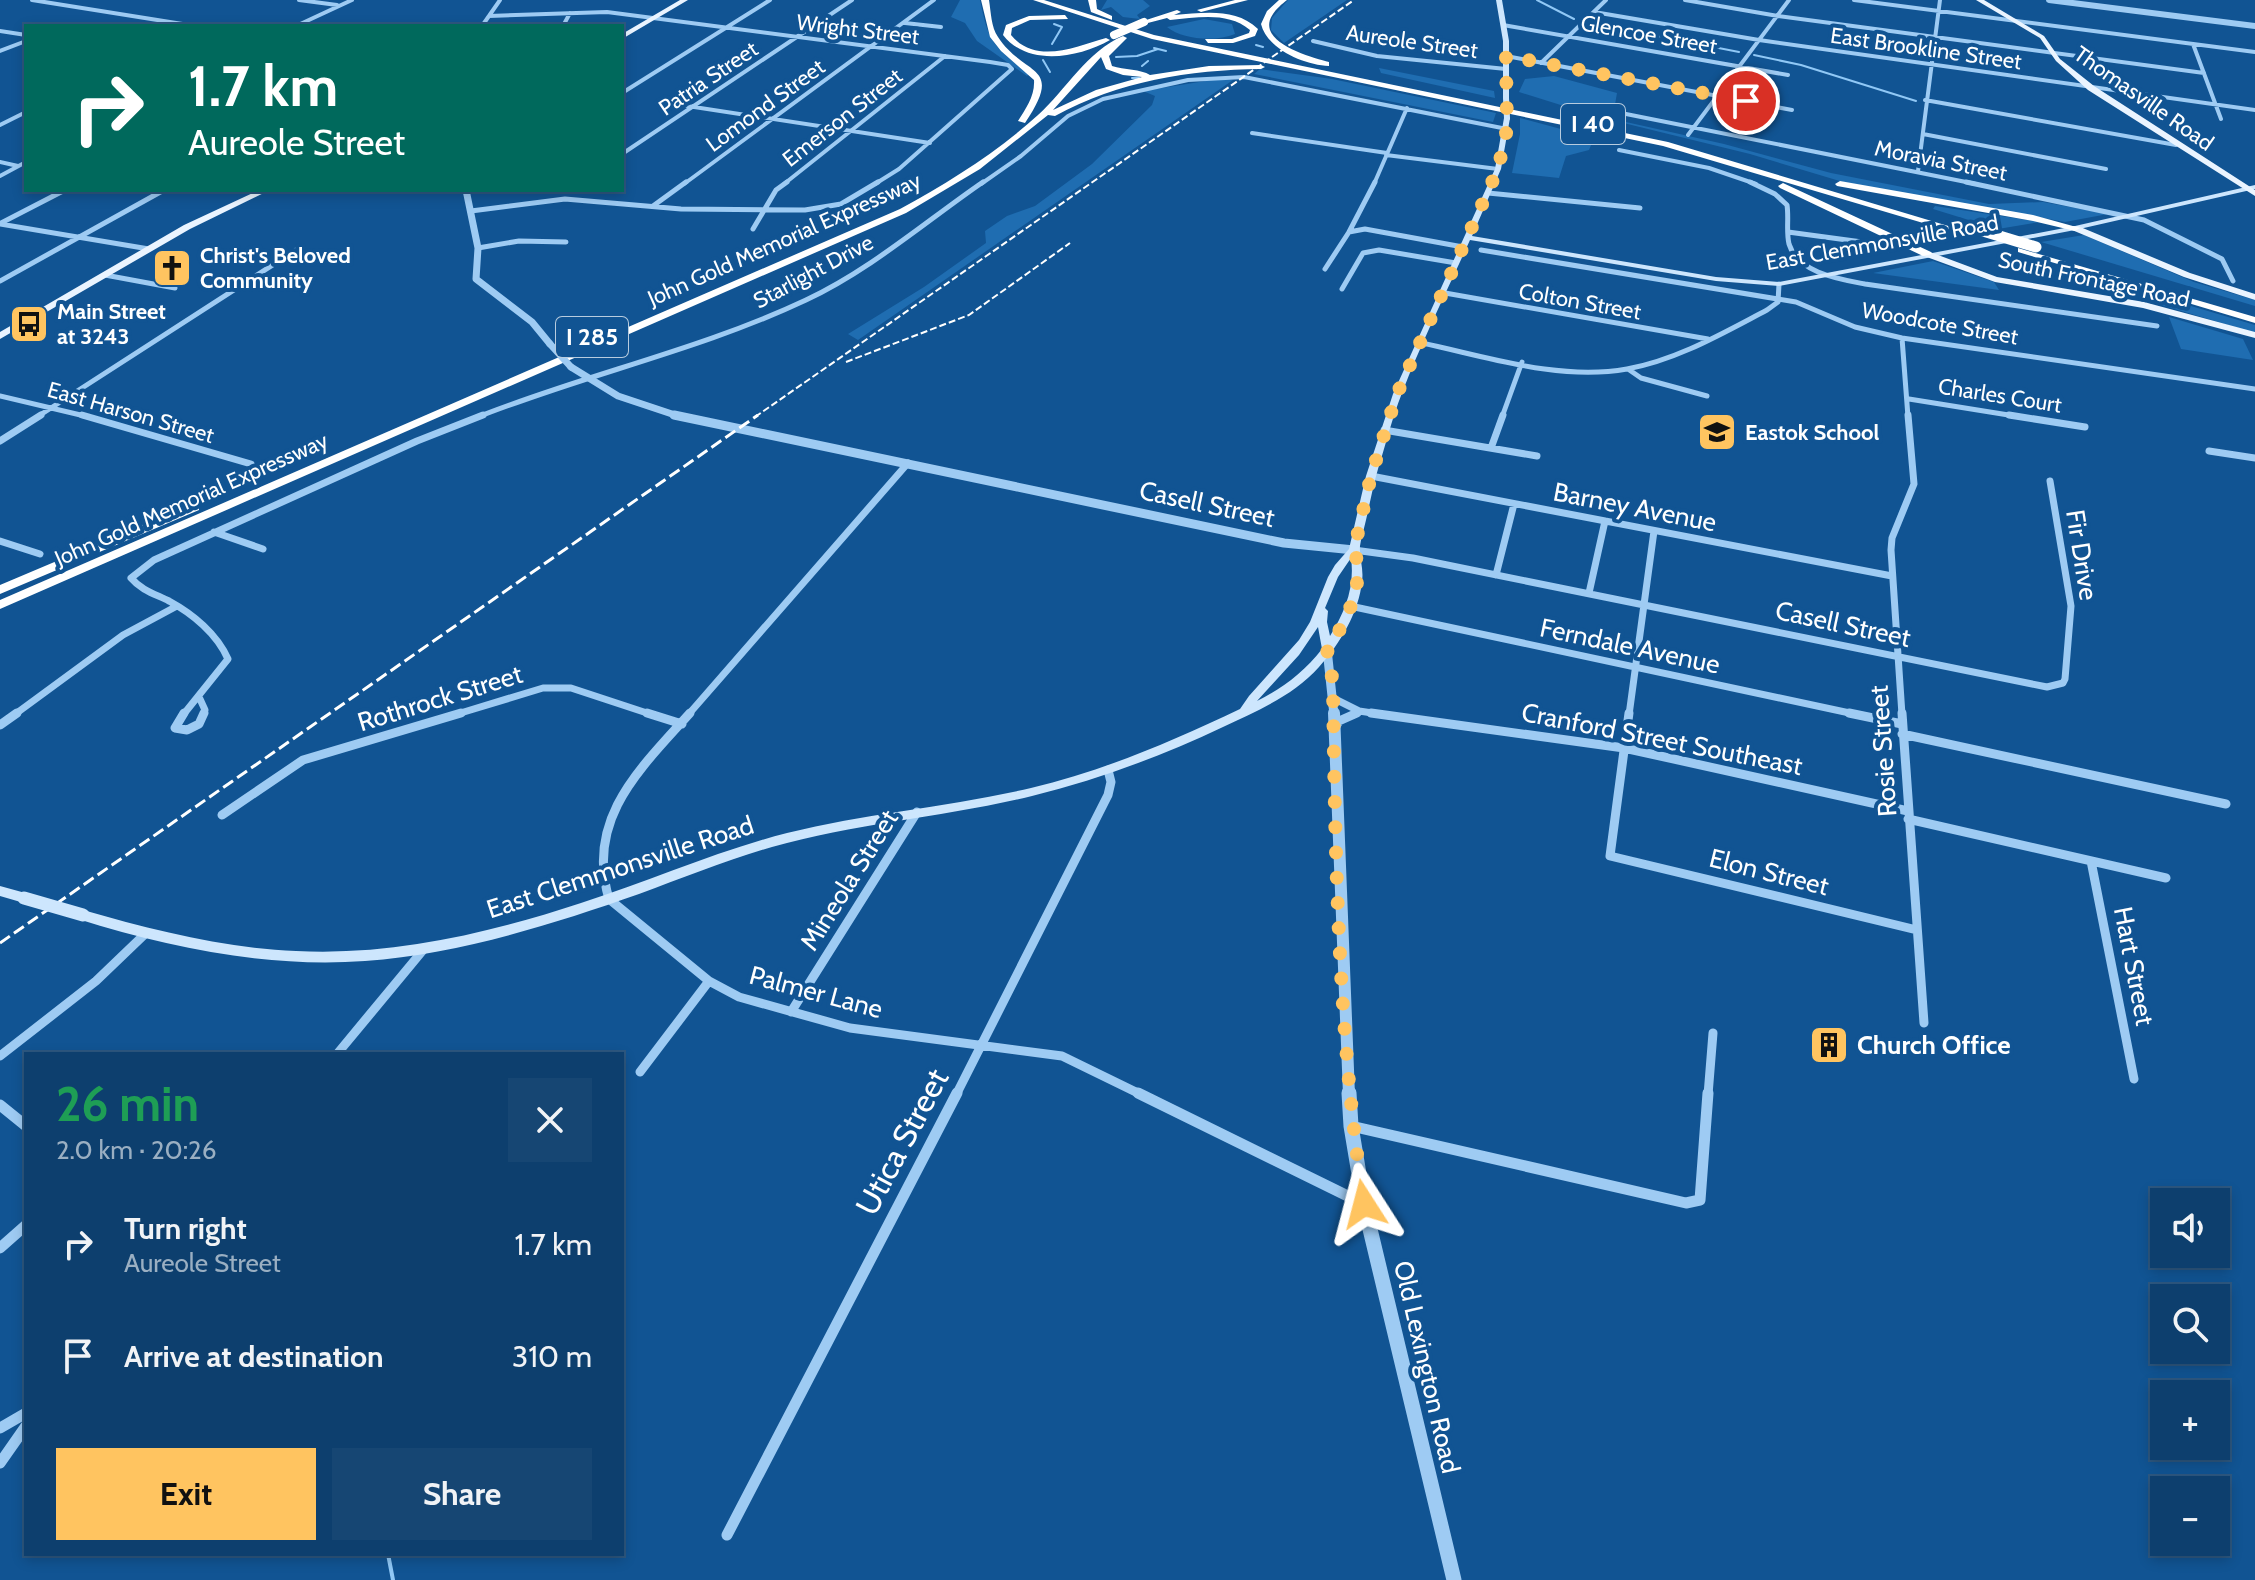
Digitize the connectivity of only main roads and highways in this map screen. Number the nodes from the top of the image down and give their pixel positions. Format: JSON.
{"nodes":[{"id":1,"x":685,"y":0,"type":"edge"},
{"id":2,"x":985,"y":0,"type":"edge"},
{"id":3,"x":1037,"y":0,"type":"edge"},
{"id":4,"x":1050,"y":0,"type":"edge"},
{"id":5,"x":1092,"y":0,"type":"edge"},
{"id":6,"x":1225,"y":0,"type":"edge"},
{"id":7,"x":1244,"y":0,"type":"edge"},
{"id":8,"x":1283,"y":0,"type":"edge"},
{"id":9,"x":1499,"y":0,"type":"edge"},
{"id":10,"x":1979,"y":0,"type":"edge"},
{"id":11,"x":1182,"y":2,"type":"edge"},
{"id":12,"x":1170,"y":18,"type":"junction"},
{"id":13,"x":1152,"y":29,"type":"junction"},
{"id":14,"x":1115,"y":34,"type":"junction"},
{"id":15,"x":624,"y":36,"type":"edge"},
{"id":16,"x":1348,"y":78,"type":"junction"},
{"id":17,"x":1416,"y":87,"type":"junction"},
{"id":18,"x":1022,"y":121,"type":"junction"},
{"id":19,"x":1665,"y":144,"type":"junction"},
{"id":20,"x":1006,"y":148,"type":"junction"},
{"id":21,"x":1768,"y":167,"type":"junction"},
{"id":22,"x":2250,"y":188,"type":"edge"},
{"id":23,"x":262,"y":192,"type":"edge"},
{"id":24,"x":2255,"y":194,"type":"edge"},
{"id":25,"x":2075,"y":228,"type":"junction"},
{"id":26,"x":1467,"y":237,"type":"junction"},
{"id":27,"x":1927,"y":254,"type":"junction"},
{"id":28,"x":2255,"y":297,"type":"edge"},
{"id":29,"x":2255,"y":313,"type":"edge"},
{"id":30,"x":2255,"y":320,"type":"edge"},
{"id":31,"x":2255,"y":335,"type":"edge"},
{"id":32,"x":0,"y":336,"type":"edge"},
{"id":33,"x":264,"y":488,"type":"junction"},
{"id":34,"x":223,"y":494,"type":"junction"},
{"id":35,"x":1354,"y":550,"type":"junction"},
{"id":36,"x":0,"y":578,"type":"edge"},
{"id":37,"x":0,"y":590,"type":"edge"},
{"id":38,"x":1325,"y":600,"type":"junction"},
{"id":39,"x":0,"y":605,"type":"edge"},
{"id":40,"x":0,"y":612,"type":"edge"},
{"id":41,"x":1327,"y":649,"type":"junction"},
{"id":42,"x":1244,"y":711,"type":"junction"},
{"id":43,"x":0,"y":891,"type":"edge"}],
"edges":[{"from":1,"to":15,"type":"main road"},
{"from":2,"to":18,"type":"highway"},
{"from":3,"to":14,"type":"highway","number":"I 40"},
{"from":4,"to":14,"type":"highway","number":"I 40"},
{"from":5,"to":14,"type":"highway"},
{"from":6,"to":13,"type":"highway","name":"John Gold Memorial Expressway"},
{"from":7,"to":12,"type":"highway","name":"John Gold Memorial Expressway"},
{"from":8,"to":17,"type":"highway"},
{"from":9,"to":26,"type":"main road","bridge":true},
{"from":10,"to":22,"type":"main road","name":"Thomasville Road"},
{"from":11,"to":13,"type":"highway"},
{"from":12,"to":13,"type":"highway","name":"John Gold Memorial Expressway","number":"I 285"},
{"from":12,"to":13,"type":"highway"},
{"from":13,"to":14,"type":"highway","number":"I 40"},
{"from":13,"to":14,"type":"highway","name":"John Gold Memorial Expressway","number":"I 285"},
{"from":13,"to":14,"type":"highway"},
{"from":13,"to":16,"type":"highway","number":"I 40"},
{"from":13,"to":17,"type":"highway","number":"I 40"},
{"from":14,"to":14,"type":"highway"},
{"from":14,"to":18,"type":"highway","name":"John Gold Memorial Expressway","number":"I 285"},
{"from":14,"to":20,"type":"highway","name":"John Gold Memorial Expressway","number":"I 285"},
{"from":16,"to":19,"type":"highway","number":"I 40"},
{"from":16,"to":20,"type":"highway"},
{"from":17,"to":21,"type":"highway","number":"I 40"},
{"from":18,"to":34,"type":"highway","name":"John Gold Memorial Expressway","number":"I 285"},
{"from":19,"to":27,"type":"highway"},
{"from":19,"to":30,"type":"highway","number":"I 40"},
{"from":20,"to":33,"type":"highway","name":"John Gold Memorial Expressway","number":"I 285"},
{"from":21,"to":25,"type":"highway"},
{"from":21,"to":29,"type":"highway","number":"I 40","bridge":true},
{"from":22,"to":24,"type":"main road","name":"Thomasville Road"},
{"from":22,"to":25,"type":"main road","name":"East Clemmonsville Road"},
{"from":23,"to":32,"type":"main road"},
{"from":25,"to":27,"type":"main road","name":"East Clemmonsville Road"},
{"from":25,"to":28,"type":"main road"},
{"from":26,"to":27,"type":"main road","name":"East Clemmonsville Road"},
{"from":26,"to":35,"type":"main road"},
{"from":27,"to":31,"type":"main road","name":"South Frontage Road"},
{"from":33,"to":39,"type":"highway","name":"John Gold Memorial Expressway","number":"I 285"},
{"from":33,"to":40,"type":"highway"},
{"from":34,"to":36,"type":"highway"},
{"from":34,"to":37,"type":"highway","name":"John Gold Memorial Expressway","number":"I 285"},
{"from":35,"to":38,"type":"main road"},
{"from":35,"to":41,"type":"main road"},
{"from":38,"to":41,"type":"main road"},
{"from":38,"to":42,"type":"main road","name":"East Clemmonsville Road"},
{"from":41,"to":42,"type":"main road","name":"East Clemmonsville Road"},
{"from":42,"to":43,"type":"main road","name":"East Clemmonsville Road","bridge":true}]}
